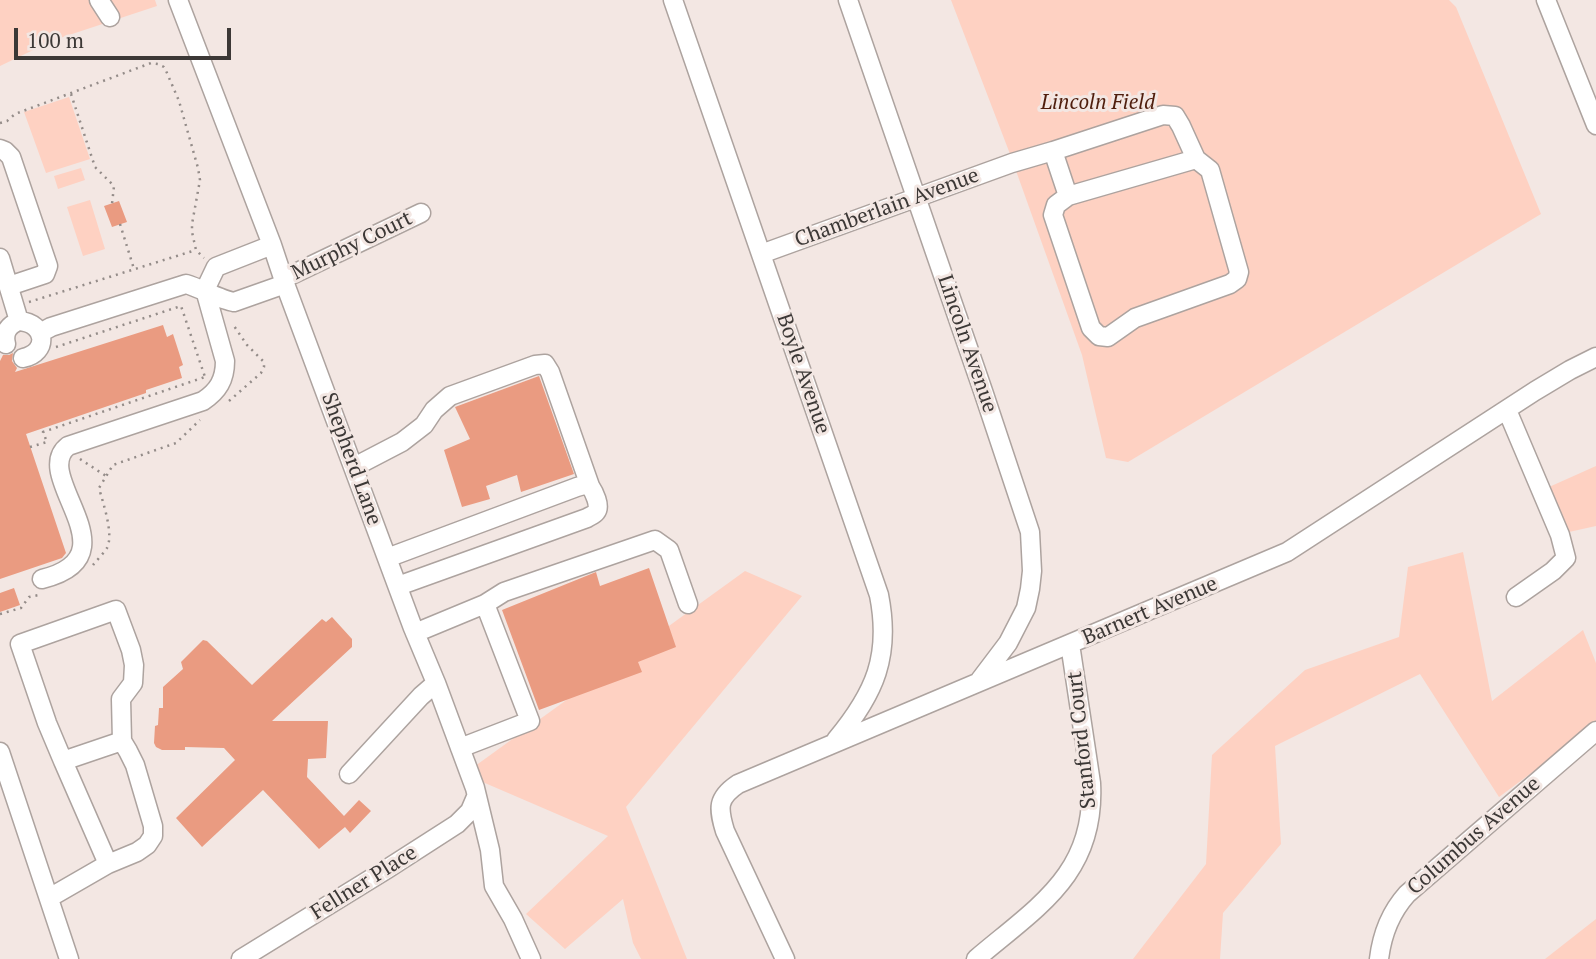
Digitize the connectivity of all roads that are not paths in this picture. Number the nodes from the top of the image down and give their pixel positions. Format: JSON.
{"nodes":[{"id":1,"x":99,"y":0,"type":"edge"},
{"id":2,"x":178,"y":0,"type":"edge"},
{"id":3,"x":673,"y":0,"type":"edge"},
{"id":4,"x":848,"y":0,"type":"edge"},
{"id":5,"x":1546,"y":0,"type":"edge"},
{"id":6,"x":110,"y":17,"type":"dead end"},
{"id":7,"x":1596,"y":125,"type":"edge"},
{"id":8,"x":0,"y":149,"type":"edge"},
{"id":9,"x":1053,"y":151,"type":"junction"},
{"id":10,"x":1196,"y":159,"type":"junction"},
{"id":11,"x":1068,"y":196,"type":"junction"},
{"id":12,"x":916,"y":197,"type":"junction"},
{"id":13,"x":421,"y":213,"type":"dead end"},
{"id":14,"x":272,"y":245,"type":"junction"},
{"id":15,"x":761,"y":254,"type":"junction"},
{"id":16,"x":0,"y":258,"type":"edge"},
{"id":17,"x":284,"y":282,"type":"junction"},
{"id":18,"x":9,"y":286,"type":"junction"},
{"id":19,"x":205,"y":290,"type":"junction"},
{"id":20,"x":22,"y":312,"type":"junction"},
{"id":21,"x":44,"y":341,"type":"junction"},
{"id":22,"x":6,"y":344,"type":"dead end"},
{"id":23,"x":1596,"y":357,"type":"edge"},
{"id":24,"x":23,"y":358,"type":"dead end"},
{"id":25,"x":1507,"y":410,"type":"junction"},
{"id":26,"x":354,"y":467,"type":"junction"},
{"id":27,"x":590,"y":486,"type":"junction"},
{"id":28,"x":387,"y":558,"type":"junction"},
{"id":29,"x":45,"y":585,"type":"road end"},
{"id":30,"x":398,"y":586,"type":"junction"},
{"id":31,"x":1516,"y":597,"type":"dead end"},
{"id":32,"x":485,"y":604,"type":"junction"},
{"id":33,"x":688,"y":604,"type":"dead end"},
{"id":34,"x":415,"y":633,"type":"junction"},
{"id":35,"x":1070,"y":644,"type":"junction"},
{"id":36,"x":979,"y":682,"type":"junction"},
{"id":37,"x":436,"y":683,"type":"junction"},
{"id":38,"x":1596,"y":732,"type":"edge"},
{"id":39,"x":122,"y":741,"type":"junction"},
{"id":40,"x":833,"y":743,"type":"junction"},
{"id":41,"x":460,"y":748,"type":"junction"},
{"id":42,"x":0,"y":752,"type":"edge"},
{"id":43,"x":63,"y":761,"type":"junction"},
{"id":44,"x":349,"y":774,"type":"dead end"},
{"id":45,"x":476,"y":797,"type":"junction"},
{"id":46,"x":108,"y":864,"type":"junction"},
{"id":47,"x":49,"y":898,"type":"junction"},
{"id":48,"x":69,"y":959,"type":"edge"},
{"id":49,"x":241,"y":959,"type":"edge"},
{"id":50,"x":531,"y":959,"type":"edge"},
{"id":51,"x":785,"y":959,"type":"edge"},
{"id":52,"x":975,"y":959,"type":"edge"},
{"id":53,"x":1379,"y":959,"type":"edge"}],
"edges":[{"from":1,"to":6,"type":"street"},
{"from":2,"to":14,"type":"street","name":"Shepherd Lane"},
{"from":3,"to":15,"type":"street","name":"Boyle Avenue"},
{"from":4,"to":12,"type":"street","name":"Lincoln Avenue"},
{"from":5,"to":7,"type":"street"},
{"from":8,"to":18,"type":"street"},
{"from":9,"to":10,"type":"street","name":"Chamberlain Avenue"},
{"from":9,"to":11,"type":"street"},
{"from":9,"to":12,"type":"street","name":"Chamberlain Avenue"},
{"from":10,"to":11,"type":"street"},
{"from":10,"to":11,"type":"street"},
{"from":12,"to":15,"type":"street","name":"Chamberlain Avenue"},
{"from":12,"to":36,"type":"street","name":"Lincoln Avenue"},
{"from":13,"to":17,"type":"street","name":"Murphy Court"},
{"from":14,"to":17,"type":"street","name":"Shepherd Lane"},
{"from":14,"to":19,"type":"street"},
{"from":15,"to":40,"type":"street","name":"Boyle Avenue"},
{"from":16,"to":18,"type":"street"},
{"from":17,"to":19,"type":"street","name":"Murphy Court"},
{"from":17,"to":26,"type":"street","name":"Shepherd Lane"},
{"from":18,"to":20,"type":"street"},
{"from":19,"to":21,"type":"street","name":"Murphy Court"},
{"from":19,"to":29,"type":"street"},
{"from":20,"to":21,"type":"street"},
{"from":20,"to":22,"type":"street"},
{"from":21,"to":24,"type":"street"},
{"from":23,"to":25,"type":"street","name":"Barnert Avenue"},
{"from":25,"to":31,"type":"street"},
{"from":25,"to":35,"type":"street","name":"Barnert Avenue"},
{"from":26,"to":27,"type":"street"},
{"from":26,"to":28,"type":"street","name":"Shepherd Lane"},
{"from":27,"to":28,"type":"street"},
{"from":27,"to":30,"type":"street"},
{"from":28,"to":30,"type":"street","name":"Shepherd Lane"},
{"from":30,"to":34,"type":"street","name":"Shepherd Lane"},
{"from":32,"to":33,"type":"street"},
{"from":32,"to":34,"type":"street"},
{"from":32,"to":41,"type":"street"},
{"from":34,"to":37,"type":"street","name":"Shepherd Lane"},
{"from":35,"to":36,"type":"street","name":"Barnert Avenue"},
{"from":35,"to":52,"type":"street","name":"Stanford Court"},
{"from":36,"to":40,"type":"street","name":"Barnert Avenue"},
{"from":37,"to":41,"type":"street","name":"Shepherd Lane"},
{"from":37,"to":44,"type":"street"},
{"from":38,"to":53,"type":"street","name":"Columbus Avenue"},
{"from":39,"to":43,"type":"street"},
{"from":39,"to":43,"type":"street"},
{"from":39,"to":46,"type":"street"},
{"from":40,"to":51,"type":"street","name":"Barnert Avenue"},
{"from":41,"to":45,"type":"street","name":"Shepherd Lane"},
{"from":42,"to":47,"type":"street"},
{"from":43,"to":46,"type":"street"},
{"from":45,"to":49,"type":"street","name":"Fellner Place"},
{"from":45,"to":50,"type":"street","name":"Shepherd Lane"},
{"from":46,"to":47,"type":"street"},
{"from":47,"to":48,"type":"street"}]}
